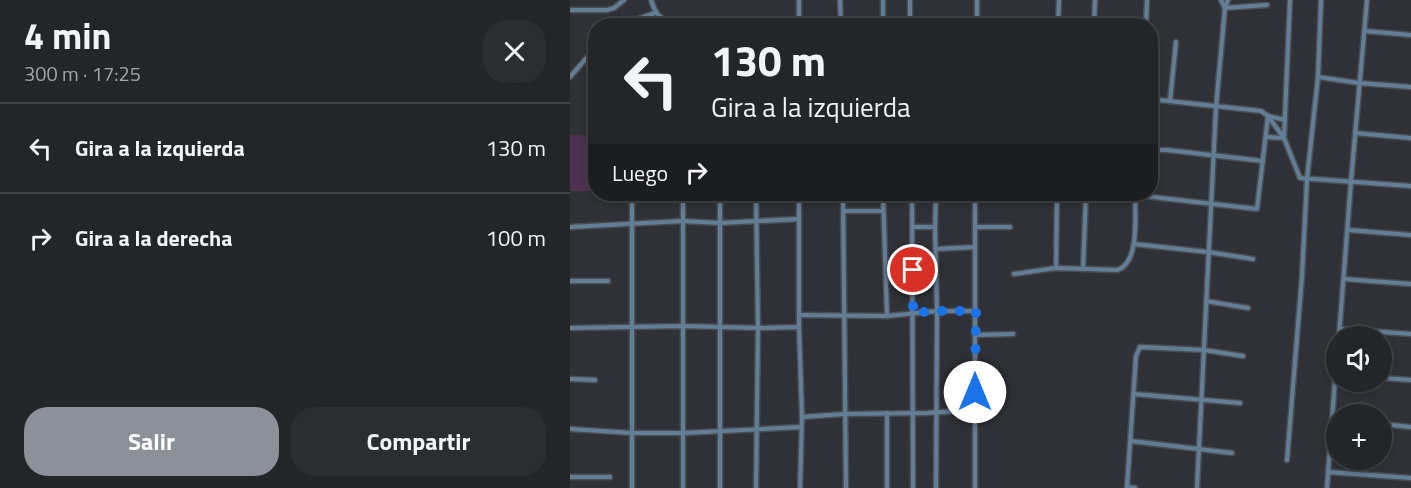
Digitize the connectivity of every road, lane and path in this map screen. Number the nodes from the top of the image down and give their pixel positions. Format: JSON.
{"nodes":[{"id":1,"x":624,"y":0,"type":"edge"},
{"id":2,"x":651,"y":0,"type":"edge"},
{"id":3,"x":799,"y":0,"type":"edge"},
{"id":4,"x":840,"y":0,"type":"edge"},
{"id":5,"x":883,"y":0,"type":"edge"},
{"id":6,"x":910,"y":0,"type":"edge"},
{"id":7,"x":977,"y":0,"type":"edge"},
{"id":8,"x":1059,"y":0,"type":"edge"},
{"id":9,"x":1095,"y":0,"type":"edge"},
{"id":10,"x":1147,"y":0,"type":"edge"},
{"id":11,"x":1221,"y":0,"type":"edge"},
{"id":12,"x":1228,"y":0,"type":"edge"},
{"id":13,"x":1290,"y":0,"type":"edge"},
{"id":14,"x":1321,"y":0,"type":"edge"},
{"id":15,"x":1367,"y":0,"type":"edge"},
{"id":16,"x":1266,"y":4,"type":"dead end"},
{"id":17,"x":1225,"y":9,"type":"junction"},
{"id":18,"x":570,"y":10,"type":"edge"},
{"id":19,"x":655,"y":13,"type":"junction"},
{"id":20,"x":641,"y":18,"type":"edge"},
{"id":21,"x":660,"y":18,"type":"edge"},
{"id":22,"x":799,"y":18,"type":"edge"},
{"id":23,"x":841,"y":18,"type":"edge"},
{"id":24,"x":883,"y":18,"type":"edge"},
{"id":25,"x":910,"y":18,"type":"edge"},
{"id":26,"x":977,"y":18,"type":"edge"},
{"id":27,"x":1058,"y":18,"type":"edge"},
{"id":28,"x":1094,"y":18,"type":"edge"},
{"id":29,"x":1146,"y":18,"type":"edge"},
{"id":30,"x":1365,"y":31,"type":"junction"},
{"id":31,"x":1411,"y":35,"type":"edge"},
{"id":32,"x":1176,"y":42,"type":"dead end"},
{"id":33,"x":588,"y":56,"type":"edge"},
{"id":34,"x":570,"y":77,"type":"edge"},
{"id":35,"x":1318,"y":77,"type":"junction"},
{"id":36,"x":1359,"y":83,"type":"junction"},
{"id":37,"x":1411,"y":87,"type":"edge"},
{"id":38,"x":1158,"y":100,"type":"edge"},
{"id":39,"x":1170,"y":101,"type":"junction"},
{"id":40,"x":1216,"y":107,"type":"junction"},
{"id":41,"x":1268,"y":116,"type":"junction"},
{"id":42,"x":1285,"y":120,"type":"junction"},
{"id":43,"x":1355,"y":133,"type":"junction"},
{"id":44,"x":1266,"y":136,"type":"junction"},
{"id":45,"x":1284,"y":138,"type":"junction"},
{"id":46,"x":1411,"y":138,"type":"edge"},
{"id":47,"x":1158,"y":150,"type":"edge"},
{"id":48,"x":1214,"y":155,"type":"junction"},
{"id":49,"x":1263,"y":161,"type":"junction"},
{"id":50,"x":1308,"y":179,"type":"junction"},
{"id":51,"x":1351,"y":181,"type":"junction"},
{"id":52,"x":1411,"y":186,"type":"edge"},
{"id":53,"x":1158,"y":197,"type":"edge"},
{"id":54,"x":632,"y":201,"type":"edge"},
{"id":55,"x":683,"y":201,"type":"edge"},
{"id":56,"x":720,"y":201,"type":"edge"},
{"id":57,"x":756,"y":201,"type":"edge"},
{"id":58,"x":799,"y":201,"type":"edge"},
{"id":59,"x":843,"y":201,"type":"edge"},
{"id":60,"x":883,"y":201,"type":"edge"},
{"id":61,"x":912,"y":201,"type":"edge"},
{"id":62,"x":936,"y":201,"type":"edge"},
{"id":63,"x":975,"y":201,"type":"edge"},
{"id":64,"x":1057,"y":201,"type":"edge"},
{"id":65,"x":1086,"y":201,"type":"edge"},
{"id":66,"x":1135,"y":201,"type":"edge"},
{"id":67,"x":1211,"y":204,"type":"junction"},
{"id":68,"x":844,"y":211,"type":"junction"},
{"id":69,"x":884,"y":211,"type":"junction"},
{"id":70,"x":799,"y":219,"type":"junction"},
{"id":71,"x":683,"y":221,"type":"junction"},
{"id":72,"x":756,"y":221,"type":"junction"},
{"id":73,"x":720,"y":223,"type":"junction"},
{"id":74,"x":632,"y":224,"type":"junction"},
{"id":75,"x":570,"y":227,"type":"edge"},
{"id":76,"x":913,"y":227,"type":"junction"},
{"id":77,"x":935,"y":227,"type":"junction"},
{"id":78,"x":975,"y":227,"type":"junction"},
{"id":79,"x":1010,"y":227,"type":"dead end"},
{"id":80,"x":1348,"y":230,"type":"junction"},
{"id":81,"x":1411,"y":235,"type":"edge"},
{"id":82,"x":1134,"y":244,"type":"junction"},
{"id":83,"x":975,"y":247,"type":"junction"},
{"id":84,"x":936,"y":249,"type":"junction"},
{"id":85,"x":1208,"y":252,"type":"junction"},
{"id":86,"x":1252,"y":259,"type":"dead end"},
{"id":87,"x":1056,"y":268,"type":"junction"},
{"id":88,"x":1083,"y":269,"type":"junction"},
{"id":89,"x":1014,"y":274,"type":"dead end"},
{"id":90,"x":1344,"y":279,"type":"junction"},
{"id":91,"x":570,"y":281,"type":"edge"},
{"id":92,"x":608,"y":281,"type":"dead end"},
{"id":93,"x":1411,"y":284,"type":"edge"},
{"id":94,"x":1206,"y":301,"type":"junction"},
{"id":95,"x":1248,"y":308,"type":"dead end"},
{"id":96,"x":937,"y":311,"type":"junction"},
{"id":97,"x":976,"y":311,"type":"junction"},
{"id":98,"x":913,"y":313,"type":"junction"},
{"id":99,"x":799,"y":315,"type":"junction"},
{"id":100,"x":844,"y":316,"type":"junction"},
{"id":101,"x":887,"y":316,"type":"junction"},
{"id":102,"x":683,"y":326,"type":"junction"},
{"id":103,"x":1340,"y":326,"type":"edge"},
{"id":104,"x":632,"y":327,"type":"junction"},
{"id":105,"x":721,"y":327,"type":"junction"},
{"id":106,"x":799,"y":327,"type":"junction"},
{"id":107,"x":570,"y":328,"type":"edge"},
{"id":108,"x":758,"y":328,"type":"junction"},
{"id":109,"x":1392,"y":332,"type":"edge"},
{"id":110,"x":1411,"y":333,"type":"edge"},
{"id":111,"x":1013,"y":334,"type":"dead end"},
{"id":112,"x":975,"y":335,"type":"junction"},
{"id":113,"x":1204,"y":350,"type":"junction"},
{"id":114,"x":1243,"y":356,"type":"dead end"},
{"id":115,"x":570,"y":379,"type":"edge"},
{"id":116,"x":1392,"y":379,"type":"edge"},
{"id":117,"x":595,"y":380,"type":"dead end"},
{"id":118,"x":1411,"y":380,"type":"edge"},
{"id":119,"x":1134,"y":394,"type":"junction"},
{"id":120,"x":1202,"y":399,"type":"junction"},
{"id":121,"x":1240,"y":403,"type":"dead end"},
{"id":122,"x":975,"y":410,"type":"junction"},
{"id":123,"x":936,"y":412,"type":"junction"},
{"id":124,"x":913,"y":413,"type":"junction"},
{"id":125,"x":844,"y":414,"type":"junction"},
{"id":126,"x":887,"y":414,"type":"junction"},
{"id":127,"x":802,"y":417,"type":"junction"},
{"id":128,"x":1392,"y":425,"type":"edge"},
{"id":129,"x":801,"y":427,"type":"junction"},
{"id":130,"x":1411,"y":427,"type":"edge"},
{"id":131,"x":570,"y":429,"type":"edge"},
{"id":132,"x":757,"y":429,"type":"junction"},
{"id":133,"x":720,"y":432,"type":"junction"},
{"id":134,"x":632,"y":433,"type":"junction"},
{"id":135,"x":683,"y":433,"type":"junction"},
{"id":136,"x":1131,"y":441,"type":"junction"},
{"id":137,"x":1199,"y":449,"type":"junction"},
{"id":138,"x":1232,"y":453,"type":"dead end"},
{"id":139,"x":1287,"y":460,"type":"dead end"},
{"id":140,"x":1328,"y":472,"type":"joint"},
{"id":141,"x":570,"y":477,"type":"edge"},
{"id":142,"x":610,"y":477,"type":"dead end"},
{"id":143,"x":1411,"y":478,"type":"edge"},
{"id":144,"x":1127,"y":487,"type":"edge"},
{"id":145,"x":633,"y":488,"type":"edge"},
{"id":146,"x":683,"y":488,"type":"edge"},
{"id":147,"x":720,"y":488,"type":"edge"},
{"id":148,"x":756,"y":488,"type":"edge"},
{"id":149,"x":800,"y":488,"type":"edge"},
{"id":150,"x":846,"y":488,"type":"edge"},
{"id":151,"x":887,"y":488,"type":"edge"},
{"id":152,"x":913,"y":488,"type":"edge"},
{"id":153,"x":936,"y":488,"type":"edge"},
{"id":154,"x":975,"y":488,"type":"edge"},
{"id":155,"x":1135,"y":488,"type":"edge"},
{"id":156,"x":1197,"y":488,"type":"edge"},
{"id":157,"x":1327,"y":488,"type":"edge"}],
"edges":[{"from":1,"to":18,"type":"street"},
{"from":2,"to":19,"type":"street"},
{"from":3,"to":22,"type":"street"},
{"from":4,"to":23,"type":"street"},
{"from":5,"to":24,"type":"street"},
{"from":6,"to":25,"type":"street"},
{"from":7,"to":26,"type":"street"},
{"from":8,"to":27,"type":"street"},
{"from":9,"to":28,"type":"street"},
{"from":10,"to":29,"type":"street"},
{"from":11,"to":17,"type":"street"},
{"from":12,"to":17,"type":"street"},
{"from":13,"to":42,"type":"street"},
{"from":14,"to":35,"type":"street"},
{"from":15,"to":30,"type":"street"},
{"from":16,"to":17,"type":"street"},
{"from":17,"to":40,"type":"street"},
{"from":19,"to":20,"type":"street"},
{"from":19,"to":21,"type":"street"},
{"from":30,"to":31,"type":"street"},
{"from":30,"to":36,"type":"street"},
{"from":32,"to":39,"type":"street"},
{"from":33,"to":34,"type":"street"},
{"from":35,"to":36,"type":"street"},
{"from":35,"to":50,"type":"street"},
{"from":36,"to":37,"type":"street"},
{"from":36,"to":43,"type":"street"},
{"from":38,"to":39,"type":"street"},
{"from":39,"to":40,"type":"street"},
{"from":40,"to":41,"type":"street"},
{"from":40,"to":48,"type":"street"},
{"from":41,"to":42,"type":"street"},
{"from":41,"to":44,"type":"street"},
{"from":41,"to":45,"type":"street"},
{"from":42,"to":45,"type":"street"},
{"from":43,"to":46,"type":"street"},
{"from":43,"to":51,"type":"street"},
{"from":44,"to":45,"type":"street"},
{"from":44,"to":49,"type":"street"},
{"from":45,"to":50,"type":"street"},
{"from":47,"to":48,"type":"street"},
{"from":48,"to":49,"type":"street"},
{"from":48,"to":67,"type":"street"},
{"from":49,"to":67,"type":"street"},
{"from":50,"to":51,"type":"street"},
{"from":50,"to":139,"type":"street"},
{"from":51,"to":52,"type":"street"},
{"from":51,"to":80,"type":"street"},
{"from":53,"to":67,"type":"street"},
{"from":54,"to":74,"type":"street"},
{"from":55,"to":71,"type":"street"},
{"from":56,"to":73,"type":"street"},
{"from":57,"to":72,"type":"street"},
{"from":58,"to":70,"type":"street"},
{"from":59,"to":68,"type":"street"},
{"from":60,"to":69,"type":"street"},
{"from":61,"to":76,"type":"street"},
{"from":62,"to":77,"type":"street"},
{"from":63,"to":78,"type":"street"},
{"from":64,"to":87,"type":"street"},
{"from":65,"to":88,"type":"street"},
{"from":66,"to":82,"type":"street"},
{"from":67,"to":85,"type":"street"},
{"from":68,"to":69,"type":"street"},
{"from":68,"to":100,"type":"street"},
{"from":69,"to":101,"type":"street"},
{"from":70,"to":72,"type":"street"},
{"from":70,"to":99,"type":"street"},
{"from":71,"to":73,"type":"street"},
{"from":71,"to":74,"type":"street"},
{"from":71,"to":102,"type":"street"},
{"from":72,"to":73,"type":"street"},
{"from":72,"to":108,"type":"street"},
{"from":73,"to":105,"type":"street"},
{"from":74,"to":75,"type":"street"},
{"from":74,"to":104,"type":"street"},
{"from":76,"to":77,"type":"street"},
{"from":76,"to":98,"type":"street"},
{"from":77,"to":84,"type":"street"},
{"from":78,"to":79,"type":"street"},
{"from":78,"to":83,"type":"street"},
{"from":80,"to":81,"type":"street"},
{"from":80,"to":90,"type":"street"},
{"from":82,"to":85,"type":"street"},
{"from":82,"to":88,"type":"street"},
{"from":83,"to":84,"type":"street"},
{"from":83,"to":97,"type":"street"},
{"from":84,"to":96,"type":"street"},
{"from":85,"to":86,"type":"street"},
{"from":85,"to":94,"type":"street"},
{"from":87,"to":88,"type":"street"},
{"from":87,"to":89,"type":"street"},
{"from":90,"to":93,"type":"street"},
{"from":90,"to":103,"type":"street"},
{"from":91,"to":92,"type":"street"},
{"from":94,"to":95,"type":"street"},
{"from":94,"to":113,"type":"street"},
{"from":96,"to":97,"type":"street"},
{"from":96,"to":98,"type":"street"},
{"from":96,"to":123,"type":"street"},
{"from":97,"to":112,"type":"street"},
{"from":98,"to":101,"type":"street"},
{"from":98,"to":124,"type":"street"},
{"from":99,"to":100,"type":"street"},
{"from":99,"to":106,"type":"street"},
{"from":100,"to":101,"type":"street"},
{"from":100,"to":125,"type":"street"},
{"from":102,"to":104,"type":"street"},
{"from":102,"to":105,"type":"street"},
{"from":102,"to":135,"type":"street"},
{"from":104,"to":107,"type":"street"},
{"from":104,"to":134,"type":"street"},
{"from":105,"to":108,"type":"street"},
{"from":105,"to":133,"type":"street"},
{"from":106,"to":108,"type":"street"},
{"from":106,"to":127,"type":"street"},
{"from":108,"to":132,"type":"street"},
{"from":109,"to":110,"type":"street"},
{"from":111,"to":112,"type":"street"},
{"from":112,"to":122,"type":"street"},
{"from":113,"to":114,"type":"street"},
{"from":113,"to":119,"type":"street"},
{"from":113,"to":120,"type":"street"},
{"from":115,"to":117,"type":"street"},
{"from":116,"to":118,"type":"street"},
{"from":119,"to":120,"type":"street"},
{"from":119,"to":136,"type":"street"},
{"from":120,"to":121,"type":"street"},
{"from":120,"to":137,"type":"street"},
{"from":122,"to":123,"type":"street"},
{"from":122,"to":154,"type":"street"},
{"from":123,"to":124,"type":"street"},
{"from":123,"to":153,"type":"street"},
{"from":124,"to":126,"type":"street"},
{"from":124,"to":152,"type":"street"},
{"from":125,"to":126,"type":"street"},
{"from":125,"to":127,"type":"street"},
{"from":125,"to":150,"type":"street"},
{"from":126,"to":151,"type":"street"},
{"from":127,"to":129,"type":"street"},
{"from":128,"to":130,"type":"street"},
{"from":129,"to":132,"type":"street"},
{"from":129,"to":149,"type":"street"},
{"from":131,"to":134,"type":"street"},
{"from":132,"to":133,"type":"street"},
{"from":132,"to":148,"type":"street"},
{"from":133,"to":135,"type":"street"},
{"from":133,"to":147,"type":"street"},
{"from":134,"to":135,"type":"street"},
{"from":134,"to":145,"type":"street"},
{"from":135,"to":146,"type":"street"},
{"from":136,"to":137,"type":"street"},
{"from":136,"to":144,"type":"street"},
{"from":137,"to":138,"type":"street"},
{"from":137,"to":156,"type":"street"},
{"from":140,"to":143,"type":"street"},
{"from":140,"to":157,"type":"street"},
{"from":141,"to":142,"type":"street"},
{"from":144,"to":155,"type":"street"}]}
